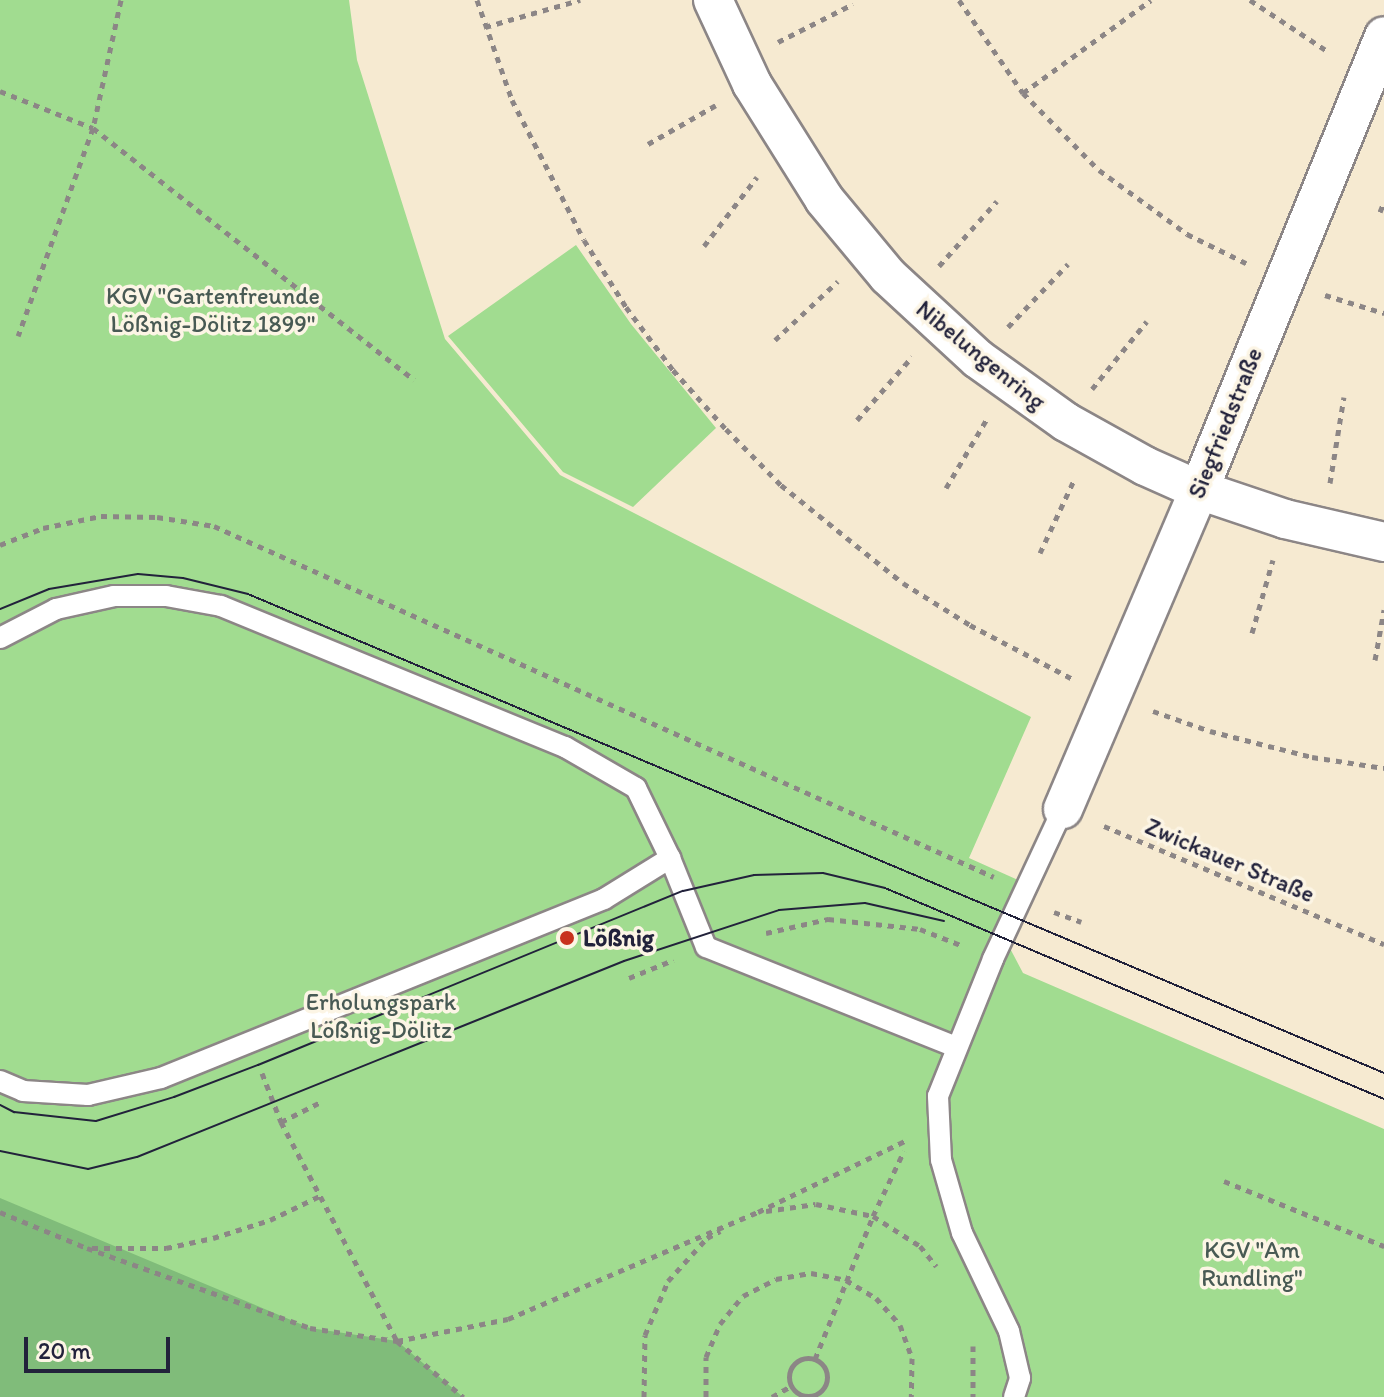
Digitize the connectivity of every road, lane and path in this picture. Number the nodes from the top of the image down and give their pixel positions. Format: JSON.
{"nodes":[{"id":1,"x":121,"y":0,"type":"edge"},
{"id":2,"x":477,"y":0,"type":"edge"},
{"id":3,"x":580,"y":0,"type":"edge"},
{"id":4,"x":713,"y":0,"type":"edge"},
{"id":5,"x":959,"y":0,"type":"edge"},
{"id":6,"x":1151,"y":0,"type":"edge"},
{"id":7,"x":1250,"y":0,"type":"edge"},
{"id":8,"x":853,"y":4,"type":"dead end"},
{"id":9,"x":485,"y":27,"type":"junction"},
{"id":10,"x":1384,"y":36,"type":"edge"},
{"id":11,"x":1369,"y":72,"type":"junction"},
{"id":12,"x":746,"y":73,"type":"junction"},
{"id":13,"x":0,"y":91,"type":"edge"},
{"id":14,"x":1023,"y":93,"type":"junction"},
{"id":15,"x":93,"y":128,"type":"junction"},
{"id":16,"x":785,"y":141,"type":"junction"},
{"id":17,"x":648,"y":144,"type":"dead end"},
{"id":18,"x":997,"y":201,"type":"dead end"},
{"id":19,"x":1384,"y":202,"type":"edge"},
{"id":20,"x":1380,"y":212,"type":"dead end"},
{"id":21,"x":704,"y":246,"type":"dead end"},
{"id":22,"x":868,"y":253,"type":"junction"},
{"id":23,"x":1068,"y":264,"type":"dead end"},
{"id":24,"x":1283,"y":282,"type":"junction"},
{"id":25,"x":910,"y":298,"type":"junction"},
{"id":26,"x":1384,"y":313,"type":"edge"},
{"id":27,"x":1147,"y":321,"type":"dead end"},
{"id":28,"x":939,"y":326,"type":"junction"},
{"id":29,"x":18,"y":336,"type":"dead end"},
{"id":30,"x":775,"y":340,"type":"dead end"},
{"id":31,"x":978,"y":359,"type":"junction"},
{"id":32,"x":414,"y":380,"type":"dead end"},
{"id":33,"x":1008,"y":382,"type":"junction"},
{"id":34,"x":1344,"y":397,"type":"dead end"},
{"id":35,"x":857,"y":420,"type":"dead end"},
{"id":36,"x":1080,"y":430,"type":"junction"},
{"id":37,"x":946,"y":488,"type":"dead end"},
{"id":38,"x":1199,"y":490,"type":"junction"},
{"id":39,"x":1285,"y":519,"type":"junction"},
{"id":40,"x":1322,"y":529,"type":"junction"},
{"id":41,"x":1384,"y":542,"type":"edge"},
{"id":42,"x":0,"y":545,"type":"edge"},
{"id":43,"x":1040,"y":553,"type":"dead end"},
{"id":44,"x":1384,"y":610,"type":"edge"},
{"id":45,"x":1252,"y":633,"type":"dead end"},
{"id":46,"x":0,"y":638,"type":"edge"},
{"id":47,"x":1375,"y":660,"type":"dead end"},
{"id":48,"x":1110,"y":695,"type":"junction"},
{"id":49,"x":1384,"y":768,"type":"edge"},
{"id":50,"x":1063,"y":809,"type":"junction"},
{"id":51,"x":670,"y":858,"type":"junction"},
{"id":52,"x":1024,"y":891,"type":"junction"},
{"id":53,"x":1384,"y":944,"type":"edge"},
{"id":54,"x":706,"y":947,"type":"junction"},
{"id":55,"x":993,"y":959,"type":"junction"},
{"id":56,"x":629,"y":978,"type":"dead end"},
{"id":57,"x":249,"y":1044,"type":"junction"},
{"id":58,"x":956,"y":1047,"type":"junction"},
{"id":59,"x":0,"y":1081,"type":"edge"},
{"id":60,"x":321,"y":1102,"type":"dead end"},
{"id":61,"x":281,"y":1122,"type":"junction"},
{"id":62,"x":909,"y":1139,"type":"dead end"},
{"id":63,"x":1224,"y":1181,"type":"dead end"},
{"id":64,"x":322,"y":1195,"type":"junction"},
{"id":65,"x":0,"y":1212,"type":"edge"},
{"id":66,"x":758,"y":1212,"type":"junction"},
{"id":67,"x":873,"y":1216,"type":"junction"},
{"id":68,"x":1384,"y":1246,"type":"edge"},
{"id":69,"x":87,"y":1248,"type":"junction"},
{"id":70,"x":945,"y":1278,"type":"dead end"},
{"id":71,"x":846,"y":1280,"type":"junction"},
{"id":72,"x":397,"y":1341,"type":"junction"},
{"id":73,"x":973,"y":1341,"type":"dead end"},
{"id":74,"x":815,"y":1359,"type":"junction"},
{"id":75,"x":791,"y":1386,"type":"junction"},
{"id":76,"x":815,"y":1396,"type":"edge"},
{"id":77,"x":463,"y":1397,"type":"edge"},
{"id":78,"x":644,"y":1397,"type":"edge"},
{"id":79,"x":706,"y":1397,"type":"edge"},
{"id":80,"x":772,"y":1397,"type":"edge"},
{"id":81,"x":911,"y":1397,"type":"edge"},
{"id":82,"x":973,"y":1397,"type":"edge"},
{"id":83,"x":1014,"y":1397,"type":"edge"}],
"edges":[{"from":1,"to":15,"type":"path"},
{"from":2,"to":9,"type":"path"},
{"from":3,"to":9,"type":"path"},
{"from":4,"to":12,"type":"street","name":"Nibelungenring"},
{"from":5,"to":14,"type":"path"},
{"from":6,"to":14,"type":"path"},
{"from":7,"to":11,"type":"path"},
{"from":8,"to":12,"type":"path"},
{"from":9,"to":48,"type":"path"},
{"from":10,"to":11,"type":"street","name":"Siegfriedstraße"},
{"from":11,"to":24,"type":"street","name":"Siegfriedstraße"},
{"from":12,"to":16,"type":"street","name":"Nibelungenring"},
{"from":12,"to":17,"type":"path"},
{"from":13,"to":15,"type":"path"},
{"from":14,"to":24,"type":"path"},
{"from":15,"to":29,"type":"path"},
{"from":15,"to":32,"type":"path"},
{"from":16,"to":21,"type":"path"},
{"from":16,"to":22,"type":"street","name":"Nibelungenring"},
{"from":18,"to":25,"type":"path"},
{"from":19,"to":20,"type":"path"},
{"from":22,"to":25,"type":"street","name":"Nibelungenring"},
{"from":22,"to":30,"type":"path"},
{"from":23,"to":31,"type":"path"},
{"from":24,"to":26,"type":"path"},
{"from":24,"to":38,"type":"street","name":"Siegfriedstraße"},
{"from":25,"to":28,"type":"street","name":"Nibelungenring"},
{"from":27,"to":36,"type":"path"},
{"from":28,"to":31,"type":"street","name":"Nibelungenring"},
{"from":28,"to":35,"type":"path"},
{"from":31,"to":33,"type":"street","name":"Nibelungenring"},
{"from":33,"to":36,"type":"street","name":"Nibelungenring"},
{"from":33,"to":37,"type":"path"},
{"from":34,"to":40,"type":"path"},
{"from":36,"to":38,"type":"street","name":"Nibelungenring"},
{"from":36,"to":43,"type":"path"},
{"from":38,"to":39,"type":"street","name":"Nibelungenring"},
{"from":38,"to":48,"type":"street","name":"Siegfriedstraße"},
{"from":39,"to":40,"type":"street","name":"Nibelungenring"},
{"from":39,"to":45,"type":"path"},
{"from":40,"to":41,"type":"street","name":"Nibelungenring"},
{"from":42,"to":52,"type":"path"},
{"from":44,"to":47,"type":"path"},
{"from":46,"to":51,"type":"lane"},
{"from":48,"to":49,"type":"path"},
{"from":48,"to":50,"type":"street","name":"Siegfriedstraße"},
{"from":50,"to":52,"type":"lane"},
{"from":50,"to":53,"type":"path","name":"Zwickauer Straße"},
{"from":51,"to":54,"type":"lane"},
{"from":51,"to":57,"type":"lane"},
{"from":52,"to":55,"type":"lane"},
{"from":54,"to":55,"type":"path"},
{"from":54,"to":56,"type":"path"},
{"from":54,"to":58,"type":"lane"},
{"from":55,"to":58,"type":"lane"},
{"from":57,"to":59,"type":"lane"},
{"from":57,"to":61,"type":"path"},
{"from":58,"to":83,"type":"lane"},
{"from":60,"to":61,"type":"path"},
{"from":61,"to":64,"type":"path"},
{"from":62,"to":66,"type":"path"},
{"from":63,"to":68,"type":"path"},
{"from":64,"to":69,"type":"path"},
{"from":64,"to":72,"type":"path"},
{"from":65,"to":69,"type":"path"},
{"from":66,"to":67,"type":"path"},
{"from":66,"to":72,"type":"path"},
{"from":66,"to":78,"type":"path"},
{"from":67,"to":70,"type":"path"},
{"from":67,"to":71,"type":"path"},
{"from":69,"to":72,"type":"path"},
{"from":71,"to":74,"type":"path"},
{"from":71,"to":79,"type":"path"},
{"from":71,"to":81,"type":"path"},
{"from":72,"to":77,"type":"path"},
{"from":73,"to":82,"type":"path"},
{"from":74,"to":75,"type":"path"},
{"from":74,"to":76,"type":"path"},
{"from":75,"to":76,"type":"path"},
{"from":75,"to":80,"type":"path"}]}
